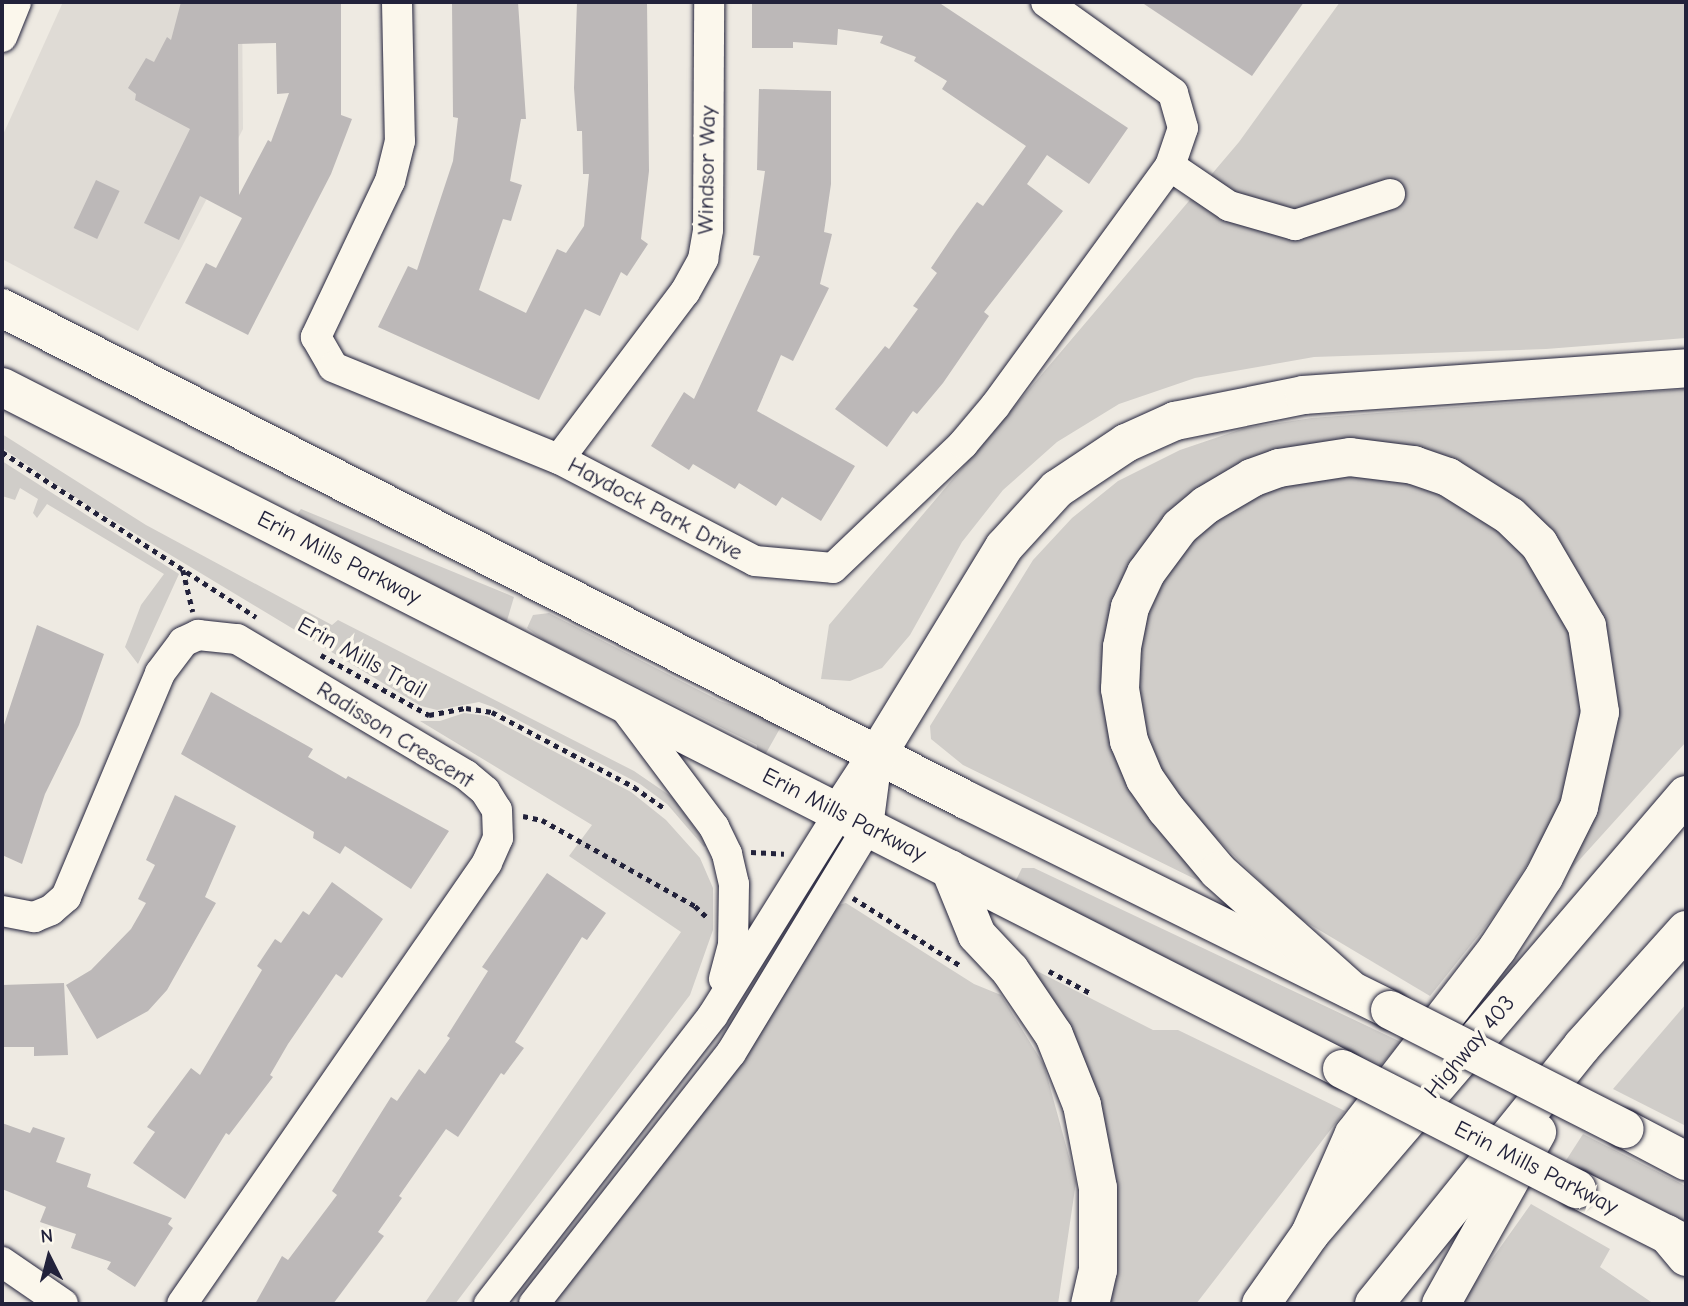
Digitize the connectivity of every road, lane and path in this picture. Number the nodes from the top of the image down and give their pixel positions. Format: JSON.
{"nodes":[{"id":1,"x":16,"y":2,"type":"edge"},
{"id":2,"x":397,"y":2,"type":"edge"},
{"id":3,"x":709,"y":2,"type":"edge"},
{"id":4,"x":1046,"y":2,"type":"edge"},
{"id":5,"x":2,"y":37,"type":"edge"},
{"id":6,"x":1170,"y":166,"type":"junction"},
{"id":7,"x":1390,"y":194,"type":"dead end"},
{"id":8,"x":2,"y":308,"type":"edge"},
{"id":9,"x":1686,"y":368,"type":"edge"},
{"id":10,"x":2,"y":387,"type":"edge"},
{"id":11,"x":2,"y":452,"type":"edge"},
{"id":12,"x":559,"y":458,"type":"junction"},
{"id":13,"x":263,"y":621,"type":"dead end"},
{"id":14,"x":310,"y":649,"type":"dead end"},
{"id":15,"x":620,"y":701,"type":"junction"},
{"id":16,"x":877,"y":755,"type":"junction"},
{"id":17,"x":1686,"y":795,"type":"edge"},
{"id":18,"x":497,"y":810,"type":"junction"},
{"id":19,"x":673,"y":814,"type":"dead end"},
{"id":20,"x":854,"y":820,"type":"junction"},
{"id":21,"x":747,"y":852,"type":"dead end"},
{"id":22,"x":785,"y":854,"type":"dead end"},
{"id":23,"x":950,"y":869,"type":"junction"},
{"id":24,"x":849,"y":893,"type":"dead end"},
{"id":25,"x":2,"y":911,"type":"edge"},
{"id":26,"x":710,"y":920,"type":"dead end"},
{"id":27,"x":1686,"y":930,"type":"edge"},
{"id":28,"x":1036,"y":965,"type":"dead end"},
{"id":29,"x":964,"y":967,"type":"dead end"},
{"id":30,"x":1350,"y":989,"type":"junction"},
{"id":31,"x":1092,"y":994,"type":"dead end"},
{"id":32,"x":713,"y":1015,"type":"junction"},
{"id":33,"x":1582,"y":1046,"type":"junction"},
{"id":34,"x":1686,"y":1161,"type":"edge"},
{"id":35,"x":1311,"y":1234,"type":"junction"},
{"id":36,"x":1680,"y":1245,"type":"edge"},
{"id":37,"x":2,"y":1262,"type":"edge"},
{"id":38,"x":63,"y":1304,"type":"edge"},
{"id":39,"x":182,"y":1304,"type":"edge"},
{"id":40,"x":489,"y":1304,"type":"edge"},
{"id":41,"x":534,"y":1304,"type":"edge"},
{"id":42,"x":1090,"y":1304,"type":"edge"},
{"id":43,"x":1261,"y":1304,"type":"edge"},
{"id":44,"x":1374,"y":1304,"type":"edge"},
{"id":45,"x":1441,"y":1304,"type":"edge"}],
"edges":[{"from":1,"to":5,"type":"street"},
{"from":2,"to":12,"type":"street","name":"Haydock Park Drive"},
{"from":3,"to":12,"type":"street","name":"Windsor Way"},
{"from":4,"to":6,"type":"street","name":"Haydock Park Drive"},
{"from":6,"to":7,"type":"street"},
{"from":6,"to":12,"type":"street","name":"Haydock Park Drive"},
{"from":8,"to":16,"type":"main road"},
{"from":9,"to":16,"type":"main road"},
{"from":10,"to":15,"type":"main road","name":"Erin Mills Parkway"},
{"from":11,"to":13,"type":"path","name":"Erin Mills Trail"},
{"from":14,"to":19,"type":"path","name":"Erin Mills Trail"},
{"from":15,"to":20,"type":"main road","name":"Erin Mills Parkway"},
{"from":15,"to":32,"type":"street"},
{"from":16,"to":20,"type":"main road"},
{"from":16,"to":30,"type":"main road"},
{"from":17,"to":35,"type":"main road","name":"Highway 403"},
{"from":18,"to":25,"type":"street","name":"Radisson Crescent"},
{"from":18,"to":26,"type":"path"},
{"from":18,"to":39,"type":"street"},
{"from":20,"to":23,"type":"main road","name":"Erin Mills Parkway"},
{"from":20,"to":32,"type":"street"},
{"from":20,"to":41,"type":"street"},
{"from":21,"to":22,"type":"path"},
{"from":23,"to":36,"type":"main road","name":"Erin Mills Parkway","bridge":true},
{"from":23,"to":42,"type":"main road"},
{"from":24,"to":29,"type":"path"},
{"from":27,"to":33,"type":"main road"},
{"from":28,"to":31,"type":"path"},
{"from":30,"to":34,"type":"main road","bridge":true},
{"from":30,"to":35,"type":"main road"},
{"from":32,"to":40,"type":"street"},
{"from":33,"to":44,"type":"main road"},
{"from":33,"to":45,"type":"main road"},
{"from":35,"to":43,"type":"main road","name":"Highway 403"},
{"from":37,"to":38,"type":"street"}]}
